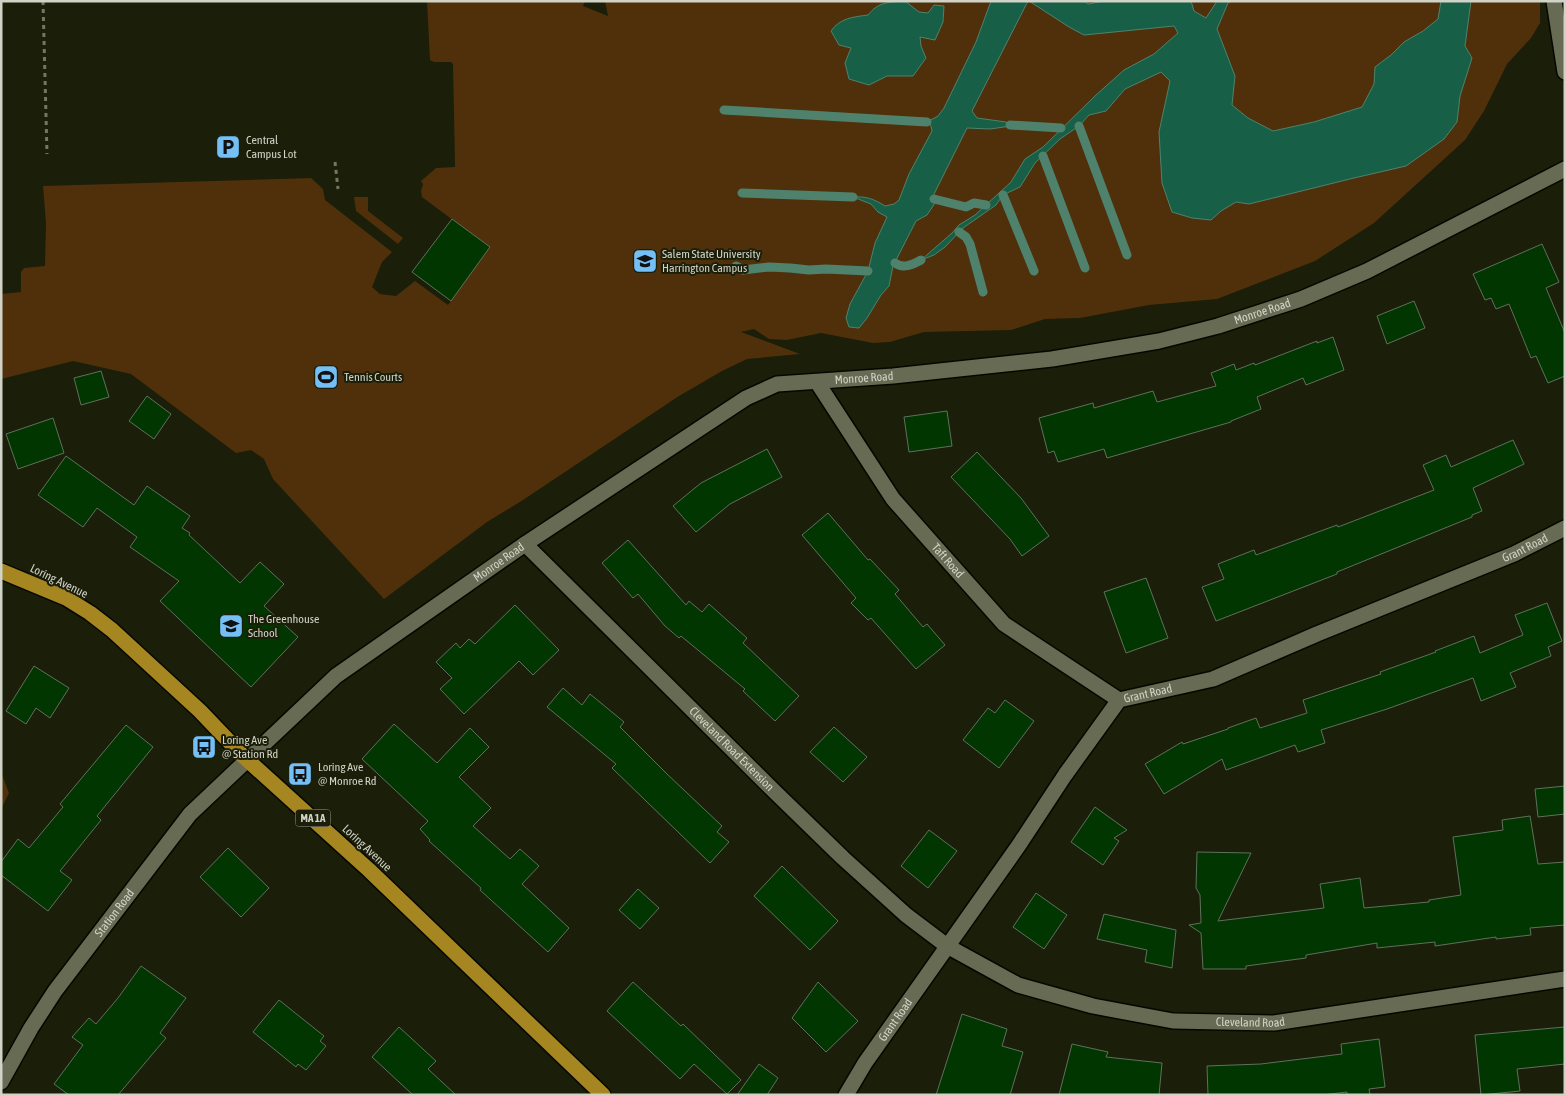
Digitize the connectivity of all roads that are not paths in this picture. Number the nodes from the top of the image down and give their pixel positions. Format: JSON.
{"nodes":[{"id":1,"x":1554,"y":1,"type":"edge"},
{"id":2,"x":1565,"y":72,"type":"edge"},
{"id":3,"x":1565,"y":169,"type":"edge"},
{"id":4,"x":817,"y":382,"type":"junction"},
{"id":5,"x":1565,"y":528,"type":"edge"},
{"id":6,"x":525,"y":544,"type":"junction"},
{"id":7,"x":1,"y":571,"type":"edge"},
{"id":8,"x":1119,"y":700,"type":"junction"},
{"id":9,"x":247,"y":759,"type":"junction"},
{"id":10,"x":947,"y":946,"type":"junction"},
{"id":11,"x":1565,"y":979,"type":"edge"},
{"id":12,"x":1,"y":1082,"type":"edge"},
{"id":13,"x":603,"y":1095,"type":"edge"},
{"id":14,"x":846,"y":1095,"type":"edge"}],
"edges":[{"from":1,"to":2,"type":"street"},
{"from":3,"to":4,"type":"street","name":"Monroe Road"},
{"from":4,"to":6,"type":"street","name":"Monroe Road"},
{"from":4,"to":8,"type":"street","name":"Taft Road"},
{"from":5,"to":8,"type":"street","name":"Grant Road"},
{"from":6,"to":9,"type":"street","name":"Monroe Road"},
{"from":6,"to":10,"type":"street","name":"Cleveland Road Extension"},
{"from":7,"to":9,"type":"highway","name":"Loring Avenue","number":"MA 1A"},
{"from":8,"to":10,"type":"street","name":"Grant Road"},
{"from":9,"to":12,"type":"street","name":"Station Road"},
{"from":9,"to":13,"type":"highway","name":"Loring Avenue","number":"MA 1A"},
{"from":10,"to":11,"type":"street","name":"Cleveland Road"},
{"from":10,"to":14,"type":"street","name":"Grant Road"}]}
